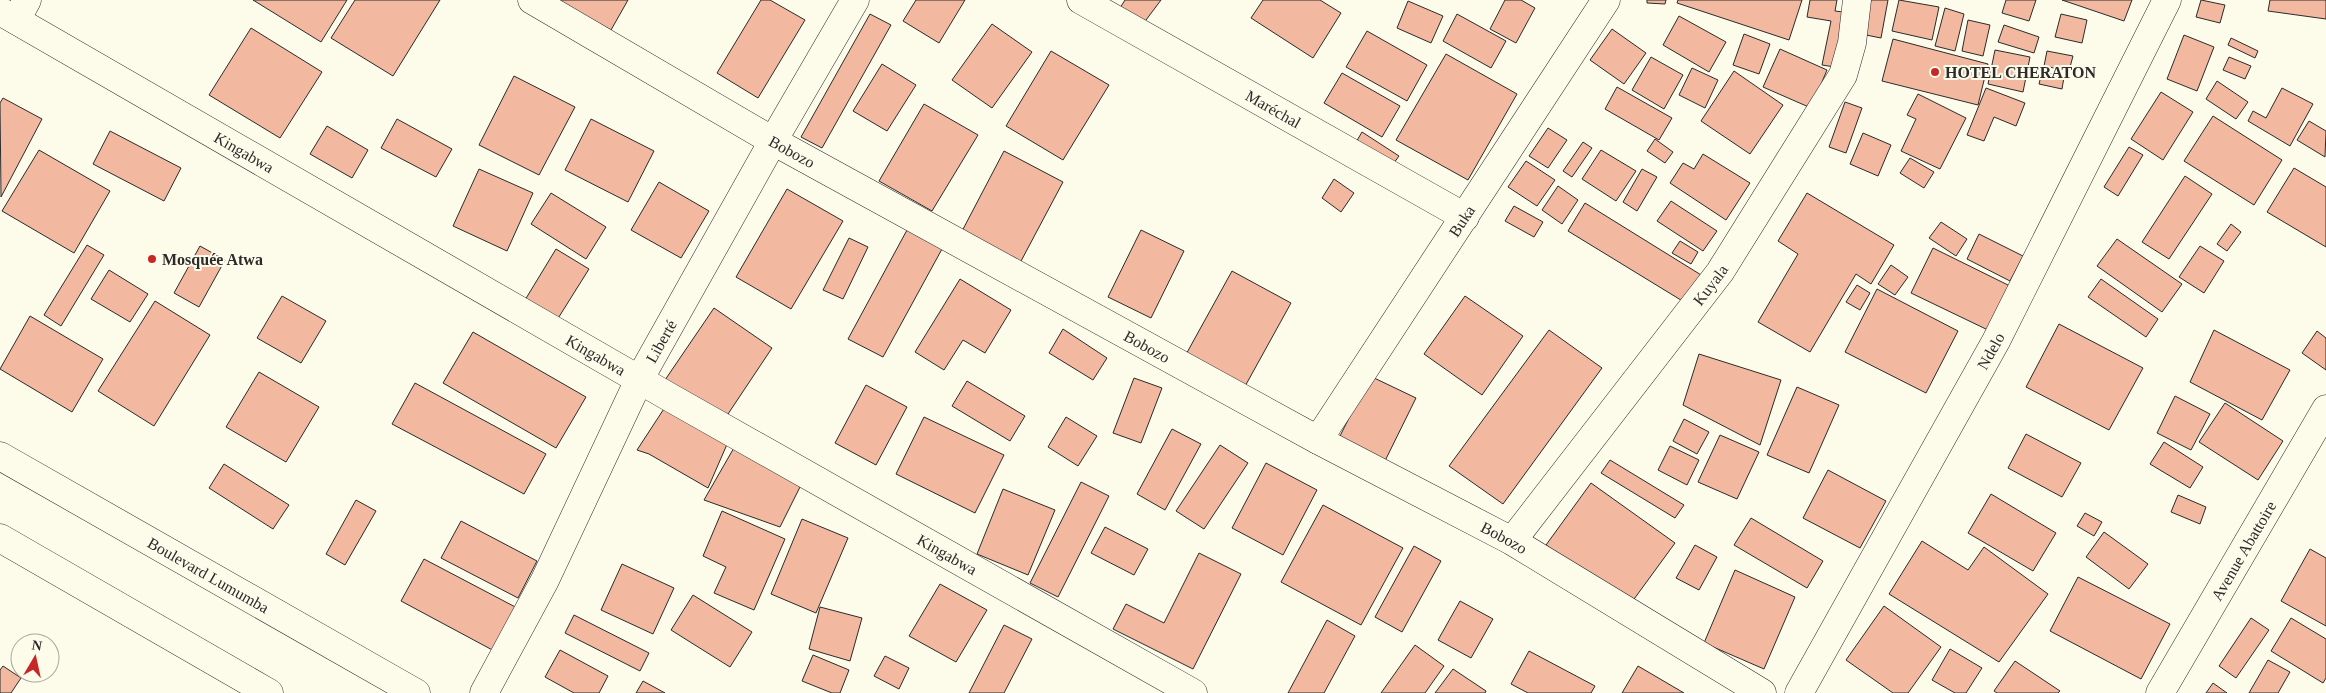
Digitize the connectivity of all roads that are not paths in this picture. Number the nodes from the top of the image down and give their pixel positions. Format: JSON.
{"nodes":[{"id":1,"x":532,"y":0,"type":"edge"},
{"id":2,"x":855,"y":0,"type":"edge"},
{"id":3,"x":1081,"y":0,"type":"edge"},
{"id":4,"x":1606,"y":0,"type":"edge"},
{"id":5,"x":1857,"y":0,"type":"edge"},
{"id":6,"x":2167,"y":0,"type":"edge"},
{"id":7,"x":14,"y":10,"type":"edge"},
{"id":8,"x":773,"y":140,"type":"junction"},
{"id":9,"x":1465,"y":217,"type":"junction"},
{"id":10,"x":640,"y":380,"type":"junction"},
{"id":11,"x":2326,"y":409,"type":"edge"},
{"id":12,"x":1318,"y":440,"type":"junction"},
{"id":13,"x":0,"y":456,"type":"edge"},
{"id":14,"x":0,"y":538,"type":"edge"},
{"id":15,"x":1512,"y":541,"type":"junction"},
{"id":16,"x":269,"y":693,"type":"edge"},
{"id":17,"x":416,"y":693,"type":"edge"},
{"id":18,"x":484,"y":693,"type":"edge"},
{"id":19,"x":1193,"y":693,"type":"edge"},
{"id":20,"x":1762,"y":693,"type":"edge"},
{"id":21,"x":1800,"y":693,"type":"edge"},
{"id":22,"x":2160,"y":693,"type":"edge"}],
"edges":[{"from":1,"to":8,"type":"main road","name":"Bobozo"},
{"from":2,"to":8,"type":"main road","name":"Liberté"},
{"from":3,"to":9,"type":"main road","name":"Maréchal"},
{"from":4,"to":9,"type":"main road","name":"Buka"},
{"from":5,"to":15,"type":"main road","name":"Kuyala"},
{"from":6,"to":21,"type":"main road","name":"Ndelo"},
{"from":7,"to":10,"type":"main road","name":"Kingabwa"},
{"from":8,"to":10,"type":"main road","name":"Liberté"},
{"from":8,"to":12,"type":"main road","name":"Bobozo"},
{"from":9,"to":12,"type":"main road","name":"Buka"},
{"from":10,"to":18,"type":"main road","name":"Liberté"},
{"from":10,"to":19,"type":"main road","name":"Kingabwa"},
{"from":11,"to":22,"type":"main road","name":"Avenue Abattoire"},
{"from":12,"to":15,"type":"main road","name":"Bobozo"},
{"from":13,"to":17,"type":"main road","name":"Boulevard Lumumba"},
{"from":14,"to":16,"type":"main road"},
{"from":15,"to":20,"type":"main road","name":"Bobozo"}]}
